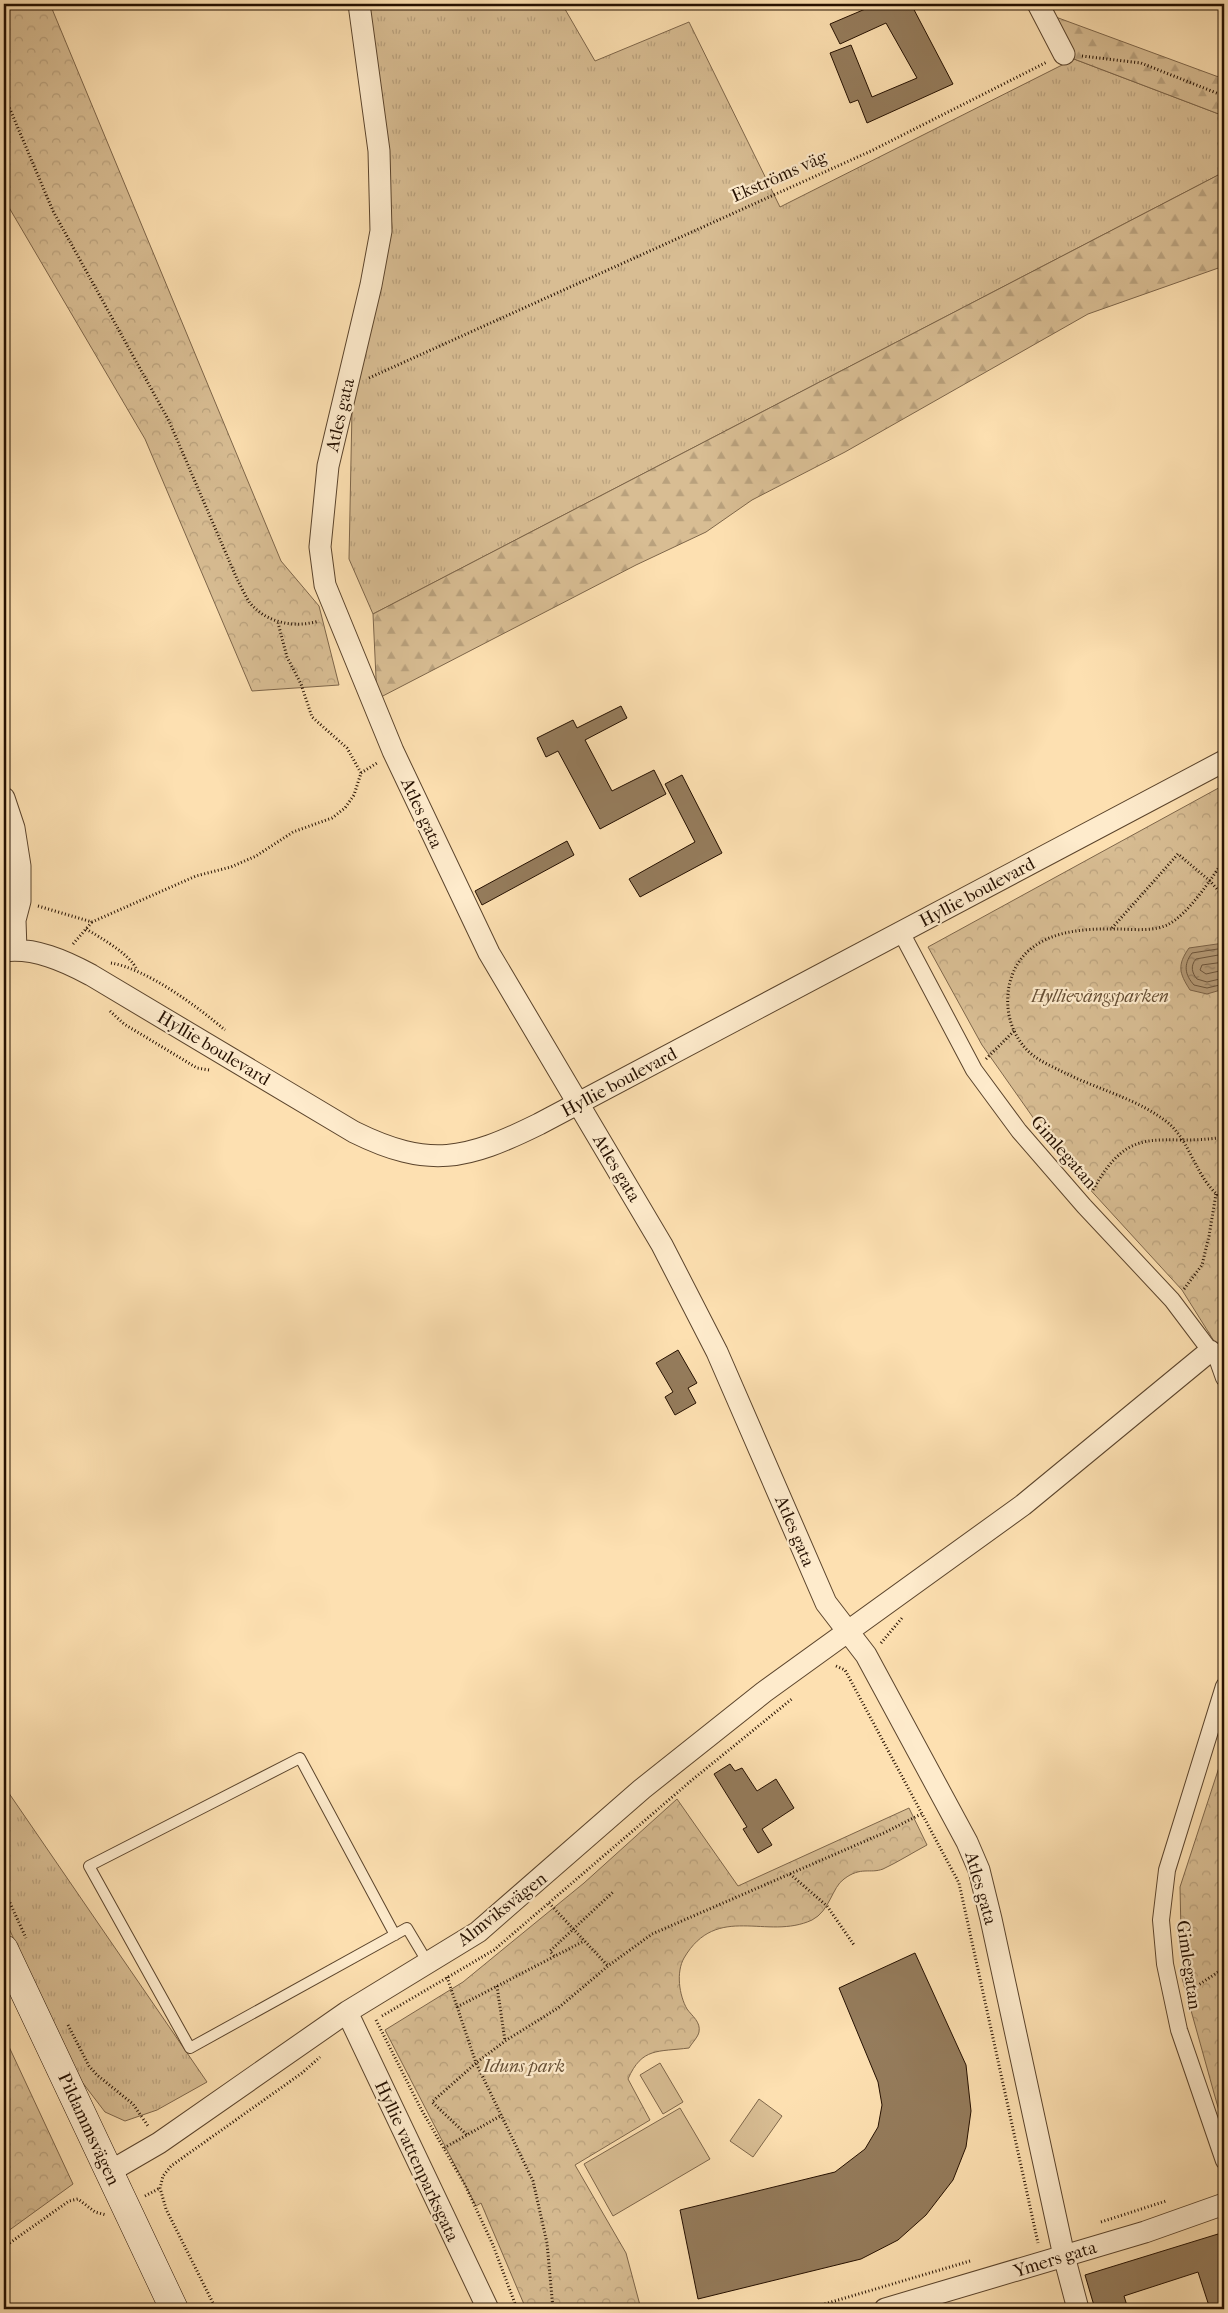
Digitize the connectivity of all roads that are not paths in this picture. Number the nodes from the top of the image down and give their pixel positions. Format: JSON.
{"nodes":[{"id":1,"x":359,"y":4,"type":"edge"},
{"id":2,"x":1038,"y":4,"type":"edge"},
{"id":3,"x":1064,"y":54,"type":"road end"},
{"id":4,"x":1224,"y":761,"type":"edge"},
{"id":5,"x":4,"y":798,"type":"edge"},
{"id":6,"x":901,"y":932,"type":"junction"},
{"id":7,"x":10,"y":950,"type":"edge"},
{"id":8,"x":579,"y":1103,"type":"junction"},
{"id":9,"x":1210,"y":1351,"type":"junction"},
{"id":10,"x":1224,"y":1378,"type":"edge"},
{"id":11,"x":847,"y":1631,"type":"junction"},
{"id":12,"x":1224,"y":1686,"type":"edge"},
{"id":13,"x":395,"y":1935,"type":"junction"},
{"id":14,"x":16,"y":1945,"type":"edge"},
{"id":15,"x":428,"y":1963,"type":"junction"},
{"id":16,"x":347,"y":2012,"type":"junction"},
{"id":17,"x":1224,"y":2161,"type":"edge"},
{"id":18,"x":109,"y":2172,"type":"junction"},
{"id":19,"x":1224,"y":2204,"type":"edge"},
{"id":20,"x":1064,"y":2256,"type":"junction"},
{"id":21,"x":174,"y":2309,"type":"edge"},
{"id":22,"x":488,"y":2309,"type":"edge"},
{"id":23,"x":886,"y":2309,"type":"edge"},
{"id":24,"x":1078,"y":2309,"type":"edge"}],
"edges":[{"from":1,"to":8,"type":"street","name":"Atles gata"},
{"from":2,"to":3,"type":"street"},
{"from":4,"to":6,"type":"street","name":"Hyllie boulevard"},
{"from":5,"to":7,"type":"street"},
{"from":6,"to":8,"type":"street","name":"Hyllie boulevard"},
{"from":6,"to":9,"type":"street","name":"Gimlegatan"},
{"from":7,"to":8,"type":"street","name":"Hyllie boulevard"},
{"from":8,"to":11,"type":"street","name":"Atles gata"},
{"from":9,"to":10,"type":"street","name":"Gimlegatan"},
{"from":9,"to":11,"type":"street","name":"Almviksvägen"},
{"from":11,"to":15,"type":"street","name":"Almviksvägen"},
{"from":11,"to":20,"type":"street","name":"Atles gata"},
{"from":12,"to":17,"type":"street","name":"Gimlegatan"},
{"from":13,"to":13,"type":"lane"},
{"from":13,"to":15,"type":"lane"},
{"from":14,"to":18,"type":"main road","name":"Pildammsvägen"},
{"from":15,"to":16,"type":"street","name":"Almviksvägen"},
{"from":16,"to":18,"type":"street","name":"Almviksvägen"},
{"from":16,"to":22,"type":"street","name":"Hyllie vattenparksgata"},
{"from":18,"to":21,"type":"main road","name":"Pildammsvägen"},
{"from":19,"to":20,"type":"street","name":"Ymers gata"},
{"from":20,"to":23,"type":"street","name":"Ymers gata"},
{"from":20,"to":24,"type":"street","name":"Atles gata"}]}
